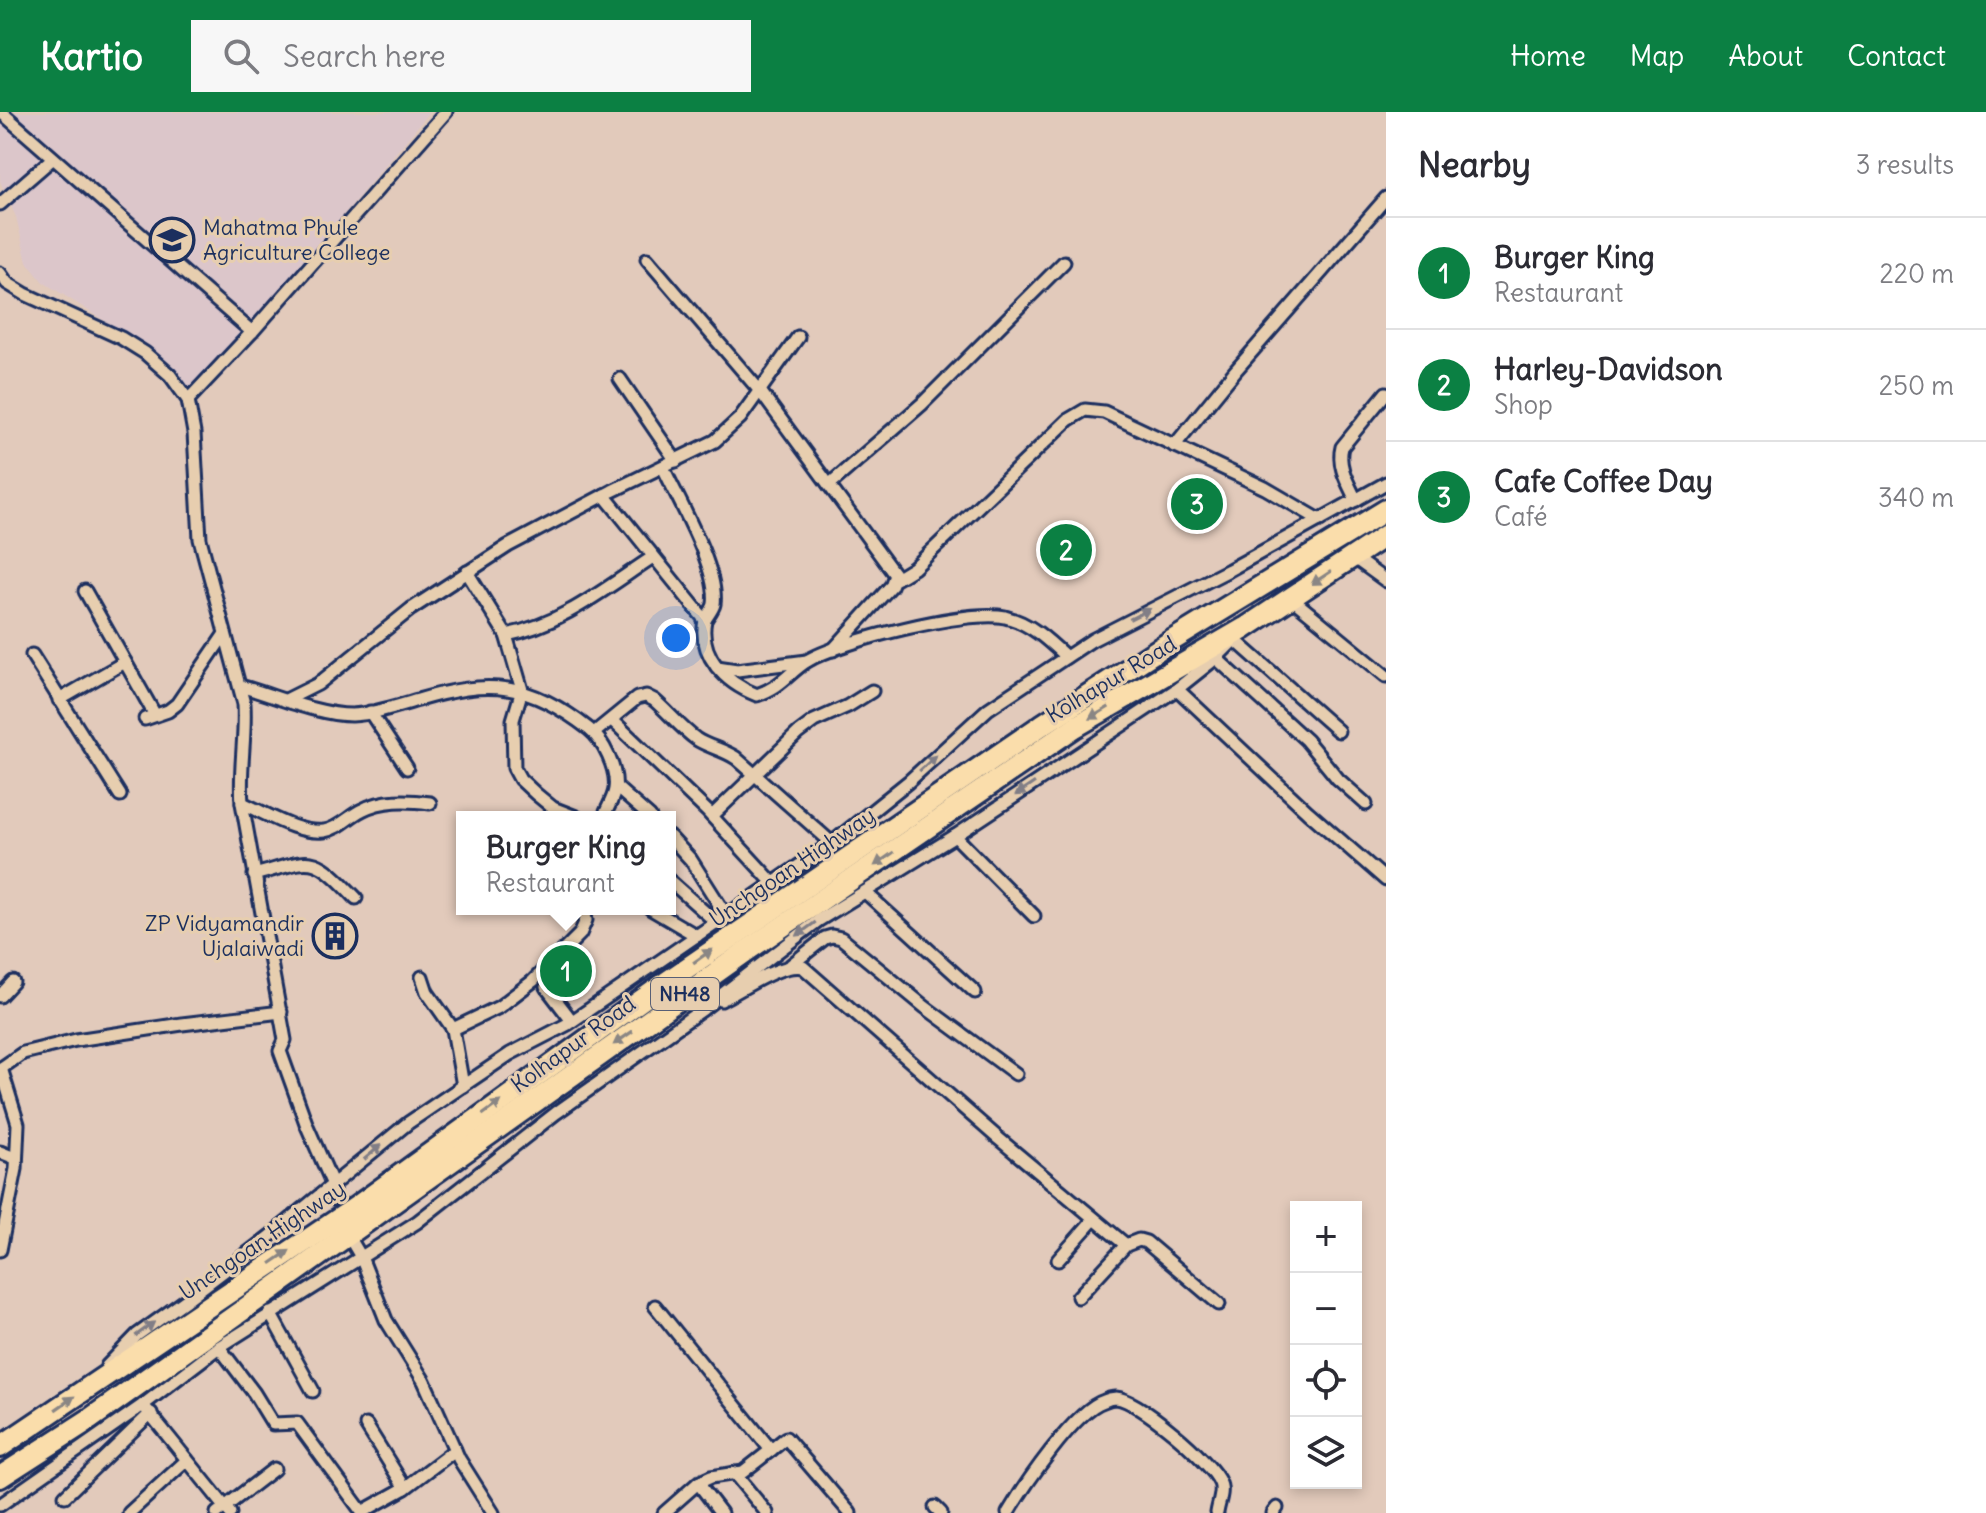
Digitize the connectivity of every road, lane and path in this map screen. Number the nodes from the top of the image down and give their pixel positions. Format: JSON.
{"nodes":[{"id":1,"x":1,"y":112,"type":"edge"},
{"id":2,"x":446,"y":112,"type":"edge"},
{"id":3,"x":52,"y":159,"type":"junction"},
{"id":4,"x":1386,"y":198,"type":"edge"},
{"id":5,"x":0,"y":204,"type":"edge"},
{"id":6,"x":647,"y":259,"type":"dead end"},
{"id":7,"x":1064,"y":262,"type":"dead end"},
{"id":8,"x":0,"y":273,"type":"edge"},
{"id":9,"x":252,"y":332,"type":"junction"},
{"id":10,"x":798,"y":337,"type":"dead end"},
{"id":11,"x":620,"y":379,"type":"dead end"},
{"id":12,"x":760,"y":391,"type":"junction"},
{"id":13,"x":1386,"y":393,"type":"edge"},
{"id":14,"x":188,"y":400,"type":"junction"},
{"id":15,"x":1174,"y":446,"type":"junction"},
{"id":16,"x":676,"y":461,"type":"junction"},
{"id":17,"x":663,"y":467,"type":"junction"},
{"id":18,"x":1386,"y":483,"type":"edge"},
{"id":19,"x":829,"y":485,"type":"junction"},
{"id":20,"x":604,"y":495,"type":"junction"},
{"id":21,"x":1356,"y":500,"type":"junction"},
{"id":22,"x":1386,"y":510,"type":"edge"},
{"id":23,"x":1320,"y":520,"type":"junction"},
{"id":24,"x":1386,"y":535,"type":"edge"},
{"id":25,"x":653,"y":557,"type":"junction"},
{"id":26,"x":1353,"y":557,"type":"junction"},
{"id":27,"x":467,"y":572,"type":"junction"},
{"id":28,"x":896,"y":579,"type":"junction"},
{"id":29,"x":1386,"y":581,"type":"edge"},
{"id":30,"x":85,"y":591,"type":"dead end"},
{"id":31,"x":1291,"y":598,"type":"junction"},
{"id":32,"x":705,"y":620,"type":"junction"},
{"id":33,"x":1240,"y":634,"type":"junction"},
{"id":34,"x":224,"y":635,"type":"junction"},
{"id":35,"x":506,"y":635,"type":"junction"},
{"id":36,"x":833,"y":651,"type":"junction"},
{"id":37,"x":32,"y":655,"type":"dead end"},
{"id":38,"x":1066,"y":657,"type":"junction"},
{"id":39,"x":1216,"y":658,"type":"junction"},
{"id":40,"x":807,"y":661,"type":"junction"},
{"id":41,"x":125,"y":662,"type":"junction"},
{"id":42,"x":717,"y":667,"type":"junction"},
{"id":43,"x":1386,"y":676,"type":"edge"},
{"id":44,"x":240,"y":686,"type":"junction"},
{"id":45,"x":1177,"y":689,"type":"junction"},
{"id":46,"x":522,"y":690,"type":"junction"},
{"id":47,"x":872,"y":691,"type":"dead end"},
{"id":48,"x":288,"y":699,"type":"junction"},
{"id":49,"x":59,"y":700,"type":"junction"},
{"id":50,"x":370,"y":712,"type":"junction"},
{"id":51,"x":612,"y":720,"type":"junction"},
{"id":52,"x":1338,"y":731,"type":"dead end"},
{"id":53,"x":594,"y":733,"type":"junction"},
{"id":54,"x":407,"y":768,"type":"dead end"},
{"id":55,"x":754,"y":774,"type":"junction"},
{"id":56,"x":616,"y":787,"type":"junction"},
{"id":57,"x":120,"y":795,"type":"dead end"},
{"id":58,"x":242,"y":803,"type":"junction"},
{"id":59,"x":430,"y":803,"type":"dead end"},
{"id":60,"x":1366,"y":804,"type":"dead end"},
{"id":61,"x":561,"y":811,"type":"edge"},
{"id":62,"x":606,"y":811,"type":"edge"},
{"id":63,"x":643,"y":811,"type":"edge"},
{"id":64,"x":712,"y":816,"type":"junction"},
{"id":65,"x":955,"y":836,"type":"junction"},
{"id":66,"x":832,"y":843,"type":"junction"},
{"id":67,"x":676,"y":844,"type":"edge"},
{"id":68,"x":254,"y":875,"type":"junction"},
{"id":69,"x":1386,"y":880,"type":"edge"},
{"id":70,"x":774,"y":884,"type":"junction"},
{"id":71,"x":676,"y":886,"type":"edge"},
{"id":72,"x":865,"y":892,"type":"junction"},
{"id":73,"x":356,"y":898,"type":"dead end"},
{"id":74,"x":585,"y":915,"type":"edge"},
{"id":75,"x":661,"y":915,"type":"edge"},
{"id":76,"x":1034,"y":916,"type":"dead end"},
{"id":77,"x":722,"y":920,"type":"junction"},
{"id":78,"x":697,"y":936,"type":"junction"},
{"id":79,"x":791,"y":965,"type":"junction"},
{"id":80,"x":422,"y":977,"type":"dead end"},
{"id":81,"x":13,"y":982,"type":"dead end"},
{"id":82,"x":546,"y":987,"type":"dead end"},
{"id":83,"x":975,"y":992,"type":"dead end"},
{"id":84,"x":0,"y":996,"type":"edge"},
{"id":85,"x":703,"y":1009,"type":"junction"},
{"id":86,"x":281,"y":1012,"type":"junction"},
{"id":87,"x":572,"y":1021,"type":"junction"},
{"id":88,"x":453,"y":1029,"type":"junction"},
{"id":89,"x":0,"y":1068,"type":"edge"},
{"id":90,"x":1016,"y":1074,"type":"dead end"},
{"id":91,"x":463,"y":1086,"type":"junction"},
{"id":92,"x":0,"y":1152,"type":"edge"},
{"id":93,"x":15,"y":1158,"type":"junction"},
{"id":94,"x":333,"y":1185,"type":"junction"},
{"id":95,"x":333,"y":1199,"type":"dead end"},
{"id":96,"x":1094,"y":1219,"type":"junction"},
{"id":97,"x":351,"y":1240,"type":"dead end"},
{"id":98,"x":1126,"y":1245,"type":"junction"},
{"id":99,"x":0,"y":1250,"type":"edge"},
{"id":100,"x":361,"y":1257,"type":"junction"},
{"id":101,"x":1058,"y":1260,"type":"dead end"},
{"id":102,"x":1078,"y":1297,"type":"dead end"},
{"id":103,"x":1219,"y":1304,"type":"dead end"},
{"id":104,"x":655,"y":1306,"type":"dead end"},
{"id":105,"x":270,"y":1313,"type":"junction"},
{"id":106,"x":219,"y":1347,"type":"junction"},
{"id":107,"x":91,"y":1384,"type":"junction"},
{"id":108,"x":313,"y":1391,"type":"dead end"},
{"id":109,"x":147,"y":1409,"type":"junction"},
{"id":110,"x":366,"y":1425,"type":"dead end"},
{"id":111,"x":0,"y":1447,"type":"edge"},
{"id":112,"x":455,"y":1450,"type":"junction"},
{"id":113,"x":771,"y":1450,"type":"junction"},
{"id":114,"x":187,"y":1460,"type":"junction"},
{"id":115,"x":274,"y":1469,"type":"dead end"},
{"id":116,"x":734,"y":1473,"type":"junction"},
{"id":117,"x":0,"y":1477,"type":"edge"},
{"id":118,"x":698,"y":1483,"type":"junction"},
{"id":119,"x":405,"y":1488,"type":"junction"},
{"id":120,"x":65,"y":1496,"type":"dead end"},
{"id":121,"x":0,"y":1505,"type":"edge"},
{"id":122,"x":224,"y":1511,"type":"edge"},
{"id":123,"x":362,"y":1512,"type":"edge"},
{"id":124,"x":129,"y":1513,"type":"edge"},
{"id":125,"x":493,"y":1513,"type":"edge"},
{"id":126,"x":664,"y":1513,"type":"edge"},
{"id":127,"x":721,"y":1513,"type":"edge"},
{"id":128,"x":767,"y":1513,"type":"edge"},
{"id":129,"x":850,"y":1513,"type":"edge"},
{"id":130,"x":1008,"y":1513,"type":"edge"},
{"id":131,"x":1217,"y":1513,"type":"edge"}],
"edges":[{"from":1,"to":3,"type":"street"},
{"from":2,"to":9,"type":"street"},
{"from":3,"to":5,"type":"street"},
{"from":3,"to":9,"type":"street"},
{"from":4,"to":15,"type":"street"},
{"from":6,"to":12,"type":"street"},
{"from":7,"to":19,"type":"street"},
{"from":8,"to":14,"type":"street"},
{"from":9,"to":14,"type":"street"},
{"from":10,"to":12,"type":"street"},
{"from":11,"to":16,"type":"street"},
{"from":12,"to":16,"type":"street"},
{"from":12,"to":19,"type":"street"},
{"from":13,"to":21,"type":"street"},
{"from":14,"to":34,"type":"street"},
{"from":15,"to":23,"type":"street"},
{"from":15,"to":28,"type":"street"},
{"from":16,"to":17,"type":"street"},
{"from":17,"to":20,"type":"street"},
{"from":17,"to":32,"type":"street"},
{"from":18,"to":21,"type":"street"},
{"from":19,"to":28,"type":"street"},
{"from":20,"to":25,"type":"street"},
{"from":20,"to":27,"type":"street"},
{"from":21,"to":23,"type":"street"},
{"from":107,"to":22,"type":"highway","name":"Unchgoan Highway","number":"NH48","one_way":true},
{"from":38,"to":23,"type":"street","one_way":true},
{"from":24,"to":26,"type":"highway","name":"Kolhapur Road","number":"NH48"},
{"from":25,"to":32,"type":"street"},
{"from":25,"to":35,"type":"street"},
{"from":26,"to":29,"type":"street"},
{"from":26,"to":31,"type":"highway","name":"Kolhapur Road","number":"NH48","one_way":true},
{"from":27,"to":35,"type":"street"},
{"from":27,"to":48,"type":"street"},
{"from":28,"to":36,"type":"street"},
{"from":30,"to":41,"type":"street"},
{"from":31,"to":33,"type":"highway","name":"Kolhapur Road","number":"NH48"},
{"from":31,"to":43,"type":"street"},
{"from":32,"to":42,"type":"street"},
{"from":33,"to":39,"type":"street"},
{"from":33,"to":52,"type":"street"},
{"from":33,"to":117,"type":"highway","name":"Kolhapur Road","number":"NH48","one_way":true},
{"from":34,"to":41,"type":"street"},
{"from":34,"to":44,"type":"street"},
{"from":35,"to":46,"type":"street"},
{"from":36,"to":38,"type":"street"},
{"from":36,"to":40,"type":"street"},
{"from":37,"to":49,"type":"street"},
{"from":66,"to":38,"type":"street","one_way":true},
{"from":39,"to":45,"type":"street"},
{"from":39,"to":60,"type":"street"},
{"from":40,"to":42,"type":"street"},
{"from":40,"to":42,"type":"street"},
{"from":41,"to":49,"type":"street"},
{"from":44,"to":48,"type":"street"},
{"from":44,"to":58,"type":"street"},
{"from":45,"to":65,"type":"street","one_way":true},
{"from":45,"to":69,"type":"street"},
{"from":46,"to":50,"type":"street"},
{"from":46,"to":53,"type":"street"},
{"from":46,"to":61,"type":"street"},
{"from":47,"to":55,"type":"street"},
{"from":48,"to":50,"type":"street"},
{"from":49,"to":57,"type":"street"},
{"from":50,"to":54,"type":"street"},
{"from":51,"to":53,"type":"street"},
{"from":51,"to":55,"type":"street"},
{"from":51,"to":64,"type":"street"},
{"from":53,"to":56,"type":"street"},
{"from":55,"to":64,"type":"street"},
{"from":55,"to":66,"type":"street"},
{"from":56,"to":62,"type":"street"},
{"from":56,"to":63,"type":"street"},
{"from":58,"to":59,"type":"street"},
{"from":58,"to":68,"type":"street"},
{"from":64,"to":70,"type":"street"},
{"from":65,"to":72,"type":"street"},
{"from":65,"to":76,"type":"street"},
{"from":66,"to":70,"type":"street"},
{"from":67,"to":77,"type":"street"},
{"from":68,"to":73,"type":"street"},
{"from":68,"to":86,"type":"street"},
{"from":70,"to":77,"type":"street"},
{"from":71,"to":77,"type":"street"},
{"from":72,"to":83,"type":"street"},
{"from":72,"to":85,"type":"street","one_way":true},
{"from":74,"to":88,"type":"street"},
{"from":75,"to":78,"type":"street"},
{"from":77,"to":78,"type":"street"},
{"from":78,"to":87,"type":"street"},
{"from":79,"to":85,"type":"street"},
{"from":79,"to":90,"type":"street"},
{"from":79,"to":96,"type":"street"},
{"from":80,"to":88,"type":"street"},
{"from":81,"to":84,"type":"street"},
{"from":82,"to":87,"type":"street"},
{"from":85,"to":100,"type":"street"},
{"from":86,"to":89,"type":"street"},
{"from":86,"to":94,"type":"street"},
{"from":87,"to":91,"type":"street"},
{"from":88,"to":91,"type":"street"},
{"from":89,"to":93,"type":"street"},
{"from":94,"to":91,"type":"street","one_way":true},
{"from":92,"to":93,"type":"street"},
{"from":93,"to":99,"type":"street"},
{"from":94,"to":95,"type":"street"},
{"from":107,"to":94,"type":"street","one_way":true},
{"from":96,"to":98,"type":"street"},
{"from":96,"to":101,"type":"street"},
{"from":97,"to":100,"type":"street"},
{"from":98,"to":102,"type":"street"},
{"from":98,"to":103,"type":"street"},
{"from":100,"to":105,"type":"street"},
{"from":100,"to":112,"type":"street"},
{"from":104,"to":113,"type":"street"},
{"from":105,"to":106,"type":"street"},
{"from":105,"to":108,"type":"street"},
{"from":106,"to":109,"type":"street"},
{"from":106,"to":123,"type":"street"},
{"from":111,"to":107,"type":"highway","name":"Unchgoan Highway","number":"NH48","one_way":true},
{"from":109,"to":114,"type":"street"},
{"from":109,"to":120,"type":"street"},
{"from":109,"to":121,"type":"street"},
{"from":110,"to":119,"type":"street"},
{"from":112,"to":119,"type":"street"},
{"from":112,"to":125,"type":"street"},
{"from":113,"to":116,"type":"street"},
{"from":113,"to":129,"type":"street"},
{"from":114,"to":122,"type":"street"},
{"from":114,"to":124,"type":"street"},
{"from":115,"to":122,"type":"street"},
{"from":116,"to":118,"type":"street"},
{"from":116,"to":128,"type":"street"},
{"from":118,"to":126,"type":"street"},
{"from":118,"to":127,"type":"street"},
{"from":119,"to":123,"type":"street"},
{"from":130,"to":131,"type":"street"}]}
